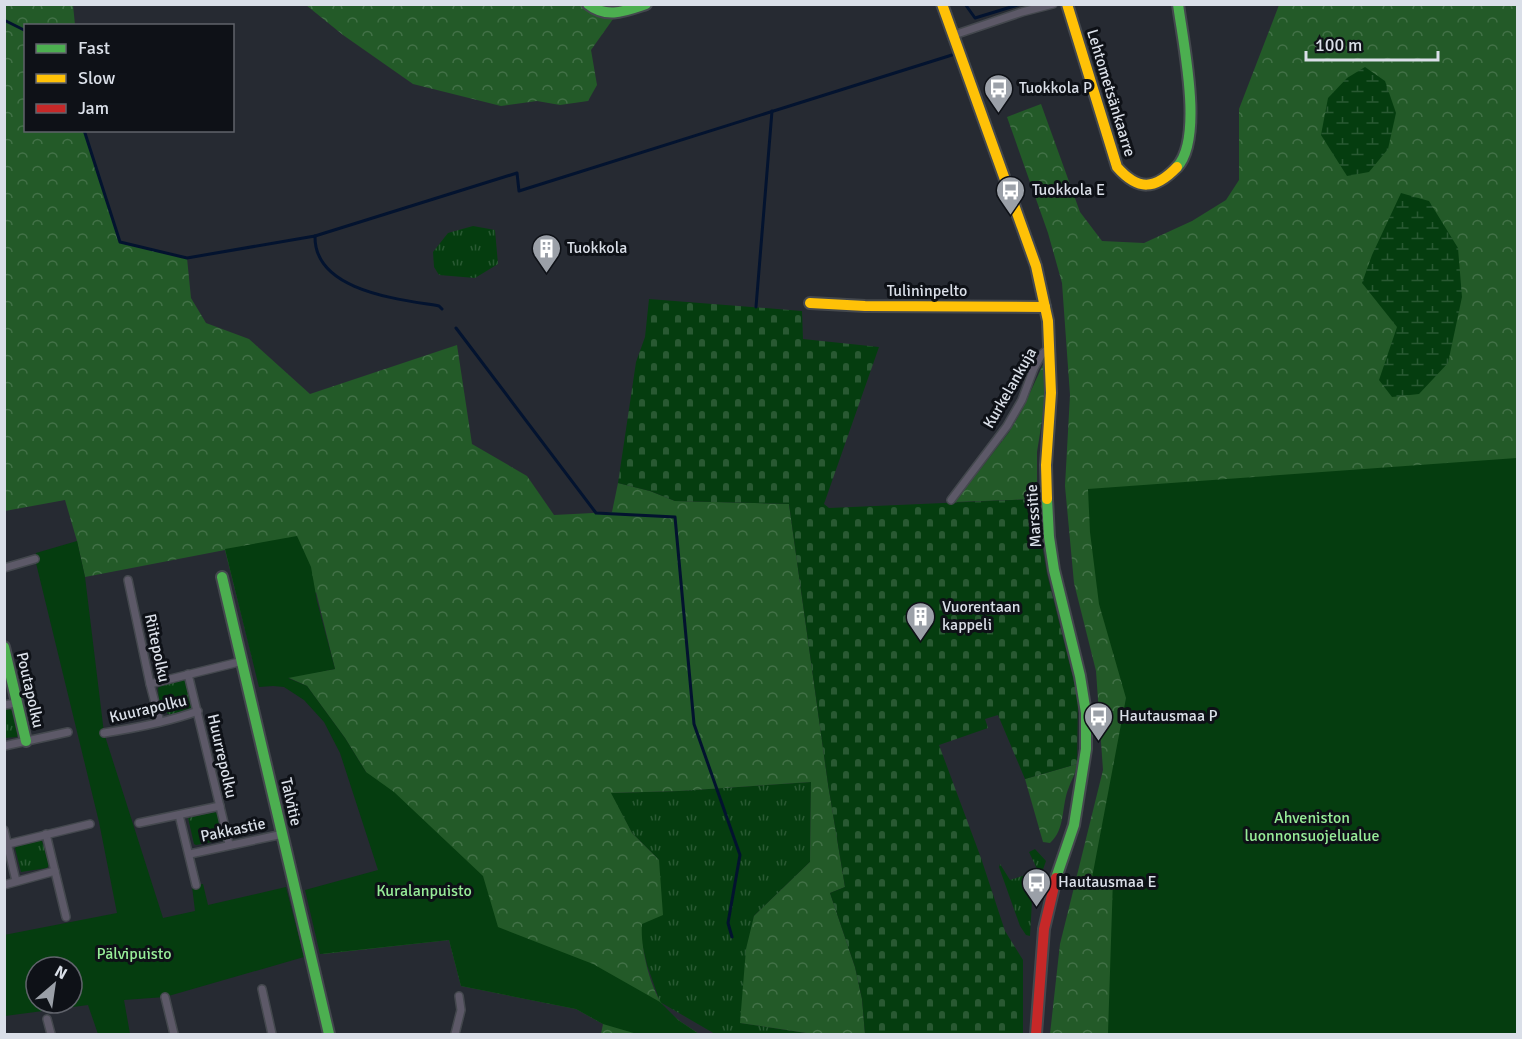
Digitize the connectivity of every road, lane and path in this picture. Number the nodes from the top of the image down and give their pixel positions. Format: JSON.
{"nodes":[{"id":1,"x":588,"y":4,"type":"edge"},
{"id":2,"x":646,"y":4,"type":"edge"},
{"id":3,"x":942,"y":4,"type":"edge"},
{"id":4,"x":1053,"y":4,"type":"edge"},
{"id":5,"x":1067,"y":4,"type":"edge"},
{"id":6,"x":1178,"y":4,"type":"edge"},
{"id":7,"x":954,"y":35,"type":"junction"},
{"id":8,"x":810,"y":303,"type":"dead end"},
{"id":9,"x":1045,"y":307,"type":"junction"},
{"id":10,"x":1050,"y":347,"type":"junction"},
{"id":11,"x":951,"y":500,"type":"dead end"},
{"id":12,"x":35,"y":559,"type":"dead end"},
{"id":13,"x":4,"y":568,"type":"edge"},
{"id":14,"x":222,"y":577,"type":"dead end"},
{"id":15,"x":128,"y":579,"type":"dead end"},
{"id":16,"x":4,"y":647,"type":"edge"},
{"id":17,"x":243,"y":661,"type":"junction"},
{"id":18,"x":188,"y":674,"type":"junction"},
{"id":19,"x":150,"y":684,"type":"junction"},
{"id":20,"x":16,"y":703,"type":"junction"},
{"id":21,"x":4,"y":705,"type":"edge"},
{"id":22,"x":198,"y":711,"type":"junction"},
{"id":23,"x":160,"y":722,"type":"junction"},
{"id":24,"x":68,"y":732,"type":"dead end"},
{"id":25,"x":104,"y":733,"type":"dead end"},
{"id":26,"x":26,"y":741,"type":"junction"},
{"id":27,"x":4,"y":746,"type":"edge"},
{"id":28,"x":220,"y":806,"type":"junction"},
{"id":29,"x":179,"y":815,"type":"junction"},
{"id":30,"x":139,"y":823,"type":"dead end"},
{"id":31,"x":90,"y":824,"type":"dead end"},
{"id":32,"x":4,"y":830,"type":"edge"},
{"id":33,"x":46,"y":834,"type":"junction"},
{"id":34,"x":283,"y":834,"type":"junction"},
{"id":35,"x":8,"y":844,"type":"junction"},
{"id":36,"x":229,"y":844,"type":"junction"},
{"id":37,"x":190,"y":854,"type":"junction"},
{"id":38,"x":55,"y":871,"type":"junction"},
{"id":39,"x":16,"y":881,"type":"junction"},
{"id":40,"x":4,"y":885,"type":"edge"},
{"id":41,"x":196,"y":885,"type":"dead end"},
{"id":42,"x":66,"y":917,"type":"dead end"},
{"id":43,"x":262,"y":989,"type":"dead end"},
{"id":44,"x":459,"y":996,"type":"dead end"},
{"id":45,"x":165,"y":997,"type":"dead end"},
{"id":46,"x":47,"y":1019,"type":"dead end"},
{"id":47,"x":51,"y":1035,"type":"edge"},
{"id":48,"x":174,"y":1035,"type":"edge"},
{"id":49,"x":272,"y":1035,"type":"edge"},
{"id":50,"x":329,"y":1035,"type":"edge"},
{"id":51,"x":455,"y":1035,"type":"edge"},
{"id":52,"x":1036,"y":1035,"type":"edge"}],
"edges":[{"from":1,"to":2,"type":"street"},
{"from":3,"to":7,"type":"street","name":"Marssitie"},
{"from":4,"to":7,"type":"street"},
{"from":5,"to":6,"type":"street","name":"Lehtometsänkaarre"},
{"from":7,"to":9,"type":"street","name":"Marssitie"},
{"from":8,"to":9,"type":"street","name":"Tulininpelto"},
{"from":9,"to":10,"type":"street","name":"Marssitie"},
{"from":10,"to":11,"type":"street","name":"Kurkelankuja"},
{"from":10,"to":52,"type":"street","name":"Marssitie"},
{"from":12,"to":13,"type":"street"},
{"from":14,"to":17,"type":"street","name":"Talvitie"},
{"from":15,"to":19,"type":"street","name":"Riitepolku"},
{"from":16,"to":20,"type":"street","name":"Poutapolku"},
{"from":17,"to":18,"type":"street"},
{"from":17,"to":34,"type":"street","name":"Talvitie"},
{"from":18,"to":19,"type":"street"},
{"from":18,"to":22,"type":"street","name":"Huurrepolku"},
{"from":19,"to":23,"type":"street","name":"Riitepolku"},
{"from":20,"to":21,"type":"street"},
{"from":20,"to":26,"type":"street","name":"Poutapolku"},
{"from":22,"to":23,"type":"street","name":"Kuurapolku"},
{"from":22,"to":28,"type":"street","name":"Huurrepolku"},
{"from":23,"to":25,"type":"street","name":"Kuurapolku"},
{"from":24,"to":26,"type":"street"},
{"from":26,"to":27,"type":"street"},
{"from":28,"to":29,"type":"street"},
{"from":28,"to":36,"type":"street","name":"Huurrepolku"},
{"from":29,"to":30,"type":"street"},
{"from":29,"to":37,"type":"street"},
{"from":31,"to":33,"type":"street"},
{"from":32,"to":35,"type":"street"},
{"from":33,"to":35,"type":"street"},
{"from":33,"to":38,"type":"street"},
{"from":34,"to":36,"type":"street","name":"Pakkastie"},
{"from":34,"to":50,"type":"street","name":"Talvitie"},
{"from":35,"to":39,"type":"street"},
{"from":36,"to":37,"type":"street","name":"Pakkastie"},
{"from":37,"to":41,"type":"street"},
{"from":38,"to":39,"type":"street"},
{"from":38,"to":42,"type":"street"},
{"from":39,"to":40,"type":"street"},
{"from":43,"to":49,"type":"street"},
{"from":44,"to":51,"type":"street"},
{"from":45,"to":48,"type":"street"},
{"from":46,"to":47,"type":"street"}]}
